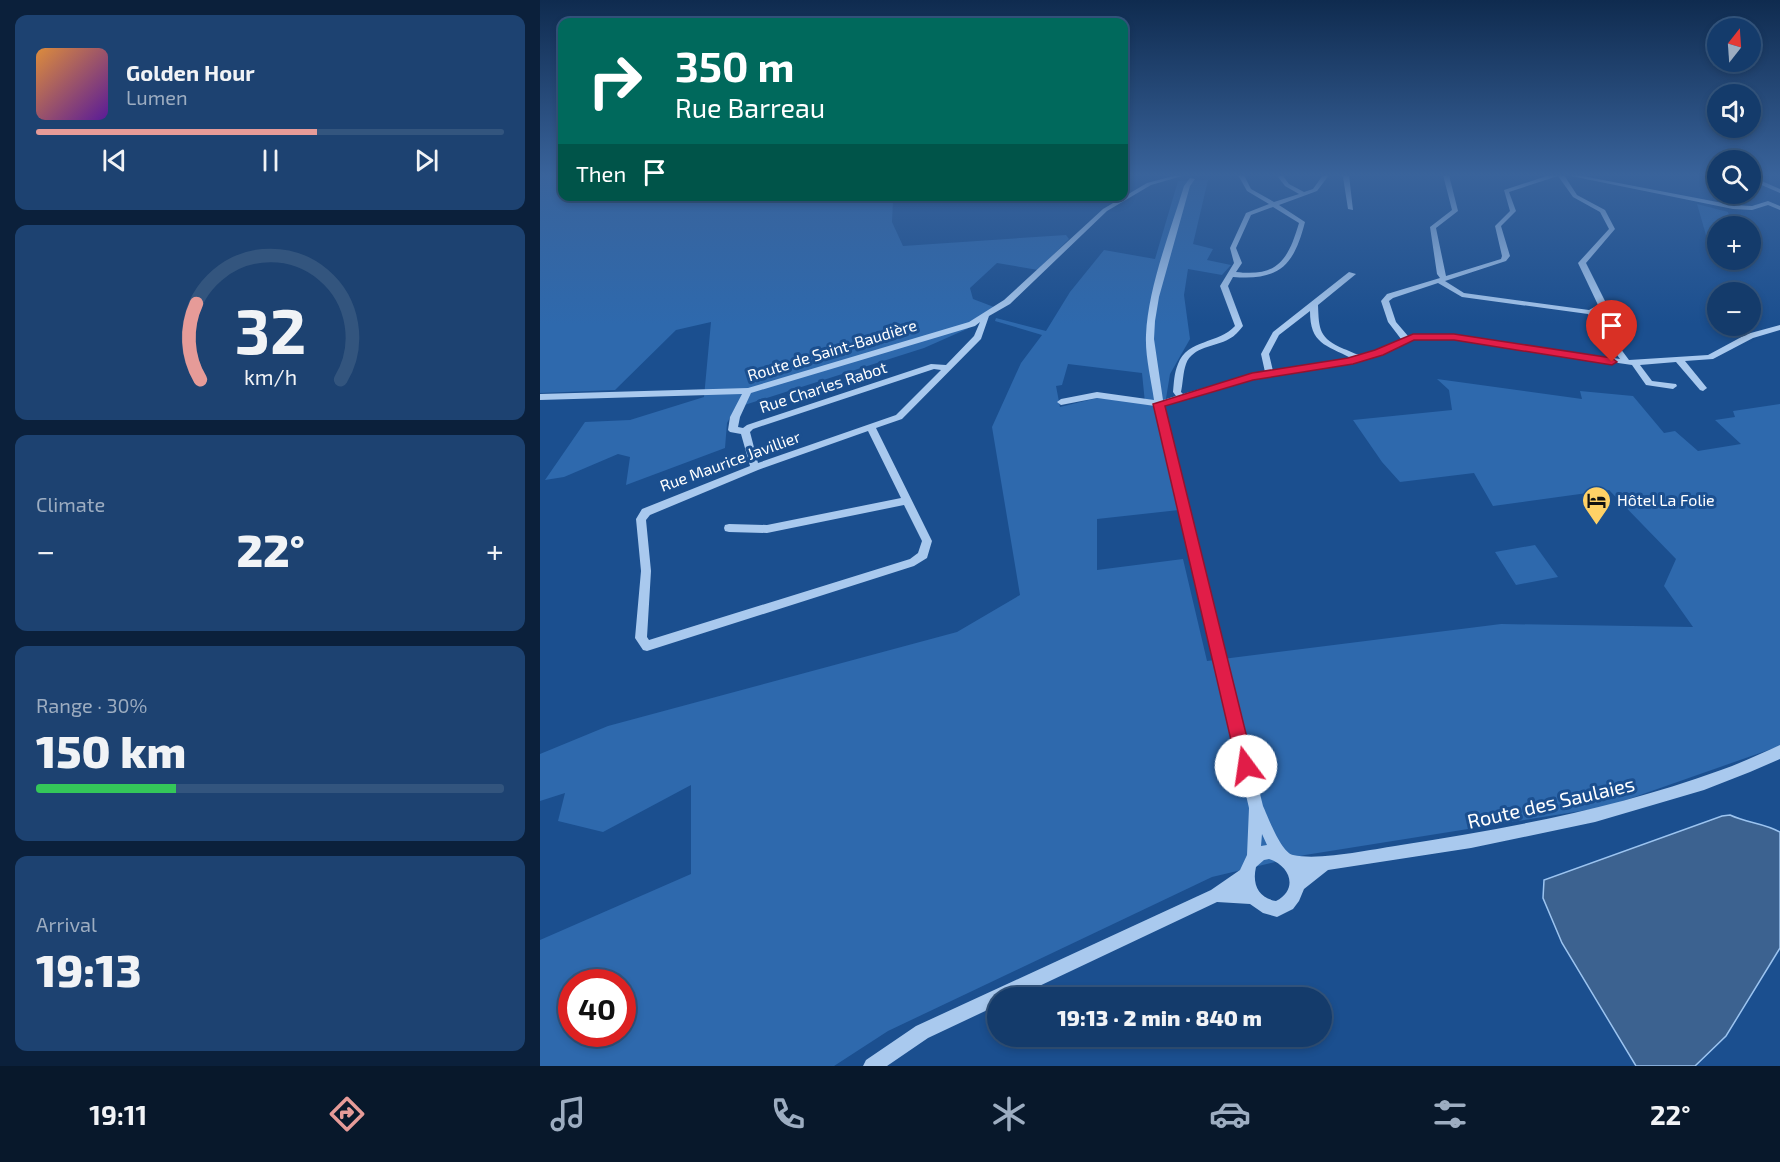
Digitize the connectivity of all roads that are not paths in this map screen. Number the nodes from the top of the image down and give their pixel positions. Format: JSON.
{"nodes":[{"id":1,"x":1090,"y":225,"type":"edge"},
{"id":2,"x":1173,"y":225,"type":"edge"},
{"id":3,"x":1243,"y":225,"type":"edge"},
{"id":4,"x":1300,"y":225,"type":"edge"},
{"id":5,"x":1436,"y":225,"type":"edge"},
{"id":6,"x":1498,"y":225,"type":"edge"},
{"id":7,"x":1610,"y":225,"type":"edge"},
{"id":8,"x":1230,"y":274,"type":"junction"},
{"id":9,"x":1353,"y":274,"type":"dead end"},
{"id":10,"x":1441,"y":279,"type":"junction"},
{"id":11,"x":1314,"y":305,"type":"junction"},
{"id":12,"x":1590,"y":312,"type":"junction"},
{"id":13,"x":986,"y":317,"type":"junction"},
{"id":14,"x":972,"y":324,"type":"junction"},
{"id":15,"x":1780,"y":327,"type":"edge"},
{"id":16,"x":981,"y":334,"type":"junction"},
{"id":17,"x":1405,"y":338,"type":"junction"},
{"id":18,"x":1359,"y":359,"type":"junction"},
{"id":19,"x":1679,"y":360,"type":"junction"},
{"id":20,"x":1631,"y":363,"type":"junction"},
{"id":21,"x":948,"y":368,"type":"junction"},
{"id":22,"x":1270,"y":374,"type":"junction"},
{"id":23,"x":1673,"y":386,"type":"dead end"},
{"id":24,"x":1703,"y":388,"type":"dead end"},
{"id":25,"x":748,"y":391,"type":"junction"},
{"id":26,"x":540,"y":398,"type":"edge"},
{"id":27,"x":1182,"y":398,"type":"junction"},
{"id":28,"x":1061,"y":402,"type":"dead end"},
{"id":29,"x":1159,"y":404,"type":"junction"},
{"id":30,"x":872,"y":427,"type":"junction"},
{"id":31,"x":745,"y":431,"type":"junction"},
{"id":32,"x":754,"y":468,"type":"junction"},
{"id":33,"x":908,"y":500,"type":"junction"},
{"id":34,"x":729,"y":528,"type":"dead end"},
{"id":35,"x":1780,"y":752,"type":"edge"},
{"id":36,"x":1256,"y":807,"type":"junction"},
{"id":37,"x":1278,"y":853,"type":"junction"},
{"id":38,"x":1254,"y":857,"type":"junction"},
{"id":39,"x":1291,"y":862,"type":"junction"},
{"id":40,"x":1323,"y":865,"type":"junction"},
{"id":41,"x":1246,"y":875,"type":"junction"},
{"id":42,"x":1298,"y":884,"type":"junction"},
{"id":43,"x":1216,"y":895,"type":"junction"},
{"id":44,"x":1253,"y":897,"type":"junction"},
{"id":45,"x":873,"y":1066,"type":"edge"}],
"edges":[{"from":1,"to":13,"type":"street","name":"Route de Saint-Baudière"},
{"from":2,"to":29,"type":"street"},
{"from":3,"to":8,"type":"street"},
{"from":4,"to":8,"type":"street"},
{"from":5,"to":10,"type":"street"},
{"from":6,"to":10,"type":"street"},
{"from":7,"to":12,"type":"street"},
{"from":8,"to":27,"type":"street"},
{"from":9,"to":11,"type":"street"},
{"from":10,"to":12,"type":"street"},
{"from":10,"to":17,"type":"street"},
{"from":11,"to":18,"type":"street"},
{"from":11,"to":22,"type":"street"},
{"from":12,"to":20,"type":"street"},
{"from":13,"to":14,"type":"street","name":"Route de Saint-Baudière"},
{"from":13,"to":16,"type":"street","name":"Rue Maurice Javillier"},
{"from":14,"to":16,"type":"street"},
{"from":14,"to":25,"type":"street","name":"Route de Saint-Baudière"},
{"from":15,"to":19,"type":"street"},
{"from":16,"to":21,"type":"street","name":"Rue Maurice Javillier"},
{"from":17,"to":18,"type":"street"},
{"from":17,"to":20,"type":"street"},
{"from":18,"to":22,"type":"street"},
{"from":19,"to":20,"type":"street"},
{"from":19,"to":24,"type":"street"},
{"from":20,"to":23,"type":"street"},
{"from":21,"to":30,"type":"street","name":"Rue Maurice Javillier"},
{"from":21,"to":31,"type":"street","name":"Rue Charles Rabot"},
{"from":22,"to":27,"type":"street"},
{"from":25,"to":26,"type":"street","name":"Route de Saint-Baudière"},
{"from":25,"to":31,"type":"street"},
{"from":27,"to":29,"type":"street"},
{"from":28,"to":29,"type":"street"},
{"from":29,"to":36,"type":"street"},
{"from":30,"to":32,"type":"street","name":"Rue Maurice Javillier"},
{"from":30,"to":33,"type":"street"},
{"from":31,"to":32,"type":"street","name":"Rue Charles Rabot"},
{"from":32,"to":33,"type":"street","name":"Rue Maurice Javillier"},
{"from":33,"to":34,"type":"street"},
{"from":35,"to":40,"type":"street","name":"Route des Saulaies"},
{"from":36,"to":37,"type":"street"},
{"from":36,"to":38,"type":"street"},
{"from":37,"to":38,"type":"street"},
{"from":37,"to":39,"type":"street"},
{"from":38,"to":41,"type":"street"},
{"from":39,"to":40,"type":"street","name":"Route des Saulaies"},
{"from":39,"to":42,"type":"street"},
{"from":40,"to":42,"type":"street"},
{"from":41,"to":43,"type":"street"},
{"from":41,"to":44,"type":"street"},
{"from":42,"to":44,"type":"street"},
{"from":43,"to":44,"type":"street"},
{"from":43,"to":45,"type":"street"}]}
